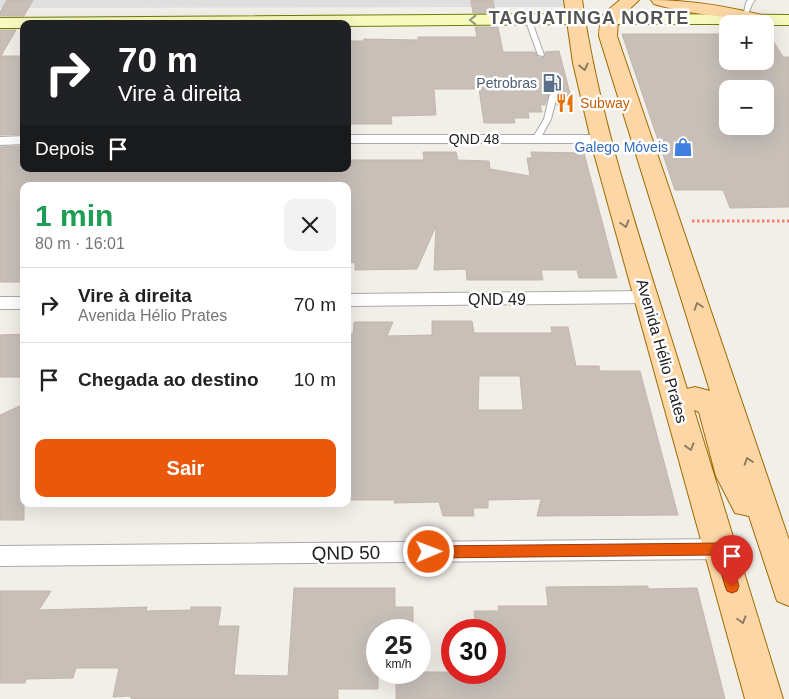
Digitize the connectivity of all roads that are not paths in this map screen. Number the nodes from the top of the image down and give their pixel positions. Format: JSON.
{"nodes":[{"id":1,"x":630,"y":0,"type":"edge"},
{"id":2,"x":660,"y":0,"type":"edge"},
{"id":3,"x":749,"y":8,"type":"edge"},
{"id":4,"x":588,"y":12,"type":"edge"},
{"id":5,"x":719,"y":19,"type":"edge"},
{"id":6,"x":528,"y":20,"type":"junction"},
{"id":7,"x":789,"y":20,"type":"edge"},
{"id":8,"x":351,"y":21,"type":"edge"},
{"id":9,"x":774,"y":21,"type":"edge"},
{"id":10,"x":0,"y":23,"type":"edge"},
{"id":11,"x":20,"y":23,"type":"edge"},
{"id":12,"x":541,"y":55,"type":"dead end"},
{"id":13,"x":553,"y":96,"type":"dead end"},
{"id":14,"x":351,"y":139,"type":"edge"},
{"id":15,"x":536,"y":139,"type":"junction"},
{"id":16,"x":601,"y":139,"type":"junction"},
{"id":17,"x":20,"y":140,"type":"edge"},
{"id":18,"x":0,"y":141,"type":"edge"},
{"id":19,"x":646,"y":298,"type":"junction"},
{"id":20,"x":351,"y":300,"type":"edge"},
{"id":21,"x":0,"y":303,"type":"edge"},
{"id":22,"x":20,"y":303,"type":"edge"},
{"id":23,"x":678,"y":406,"type":"junction"},
{"id":24,"x":780,"y":531,"type":"edge"},
{"id":25,"x":721,"y":549,"type":"junction"},
{"id":26,"x":0,"y":556,"type":"edge"},
{"id":27,"x":789,"y":590,"type":"edge"},
{"id":28,"x":764,"y":699,"type":"edge"}],
"edges":[{"from":1,"to":4,"type":"main road"},
{"from":2,"to":3,"type":"main road"},
{"from":4,"to":5,"type":"main road"},
{"from":4,"to":6,"type":"main road"},
{"from":4,"to":16,"type":"main road","name":"Avenida Hélio Prates","one_way":true},
{"from":24,"to":4,"type":"main road","one_way":true},
{"from":6,"to":8,"type":"main road","one_way":true},
{"from":6,"to":12,"type":"lane"},
{"from":7,"to":9,"type":"main road"},
{"from":11,"to":10,"type":"main road","one_way":true},
{"from":13,"to":15,"type":"lane"},
{"from":14,"to":15,"type":"street","name":"QND 48"},
{"from":15,"to":16,"type":"street","name":"QND 48"},
{"from":16,"to":19,"type":"main road","name":"Avenida Hélio Prates","one_way":true},
{"from":17,"to":18,"type":"street"},
{"from":19,"to":20,"type":"street","name":"QND 49"},
{"from":19,"to":23,"type":"main road","name":"Avenida Hélio Prates"},
{"from":21,"to":22,"type":"street"},
{"from":23,"to":24,"type":"main road"},
{"from":23,"to":25,"type":"main road","name":"Avenida Hélio Prates","one_way":true},
{"from":24,"to":27,"type":"main road"},
{"from":25,"to":26,"type":"street","name":"QND 50"},
{"from":25,"to":28,"type":"main road","name":"Avenida Hélio Prates","one_way":true}]}
